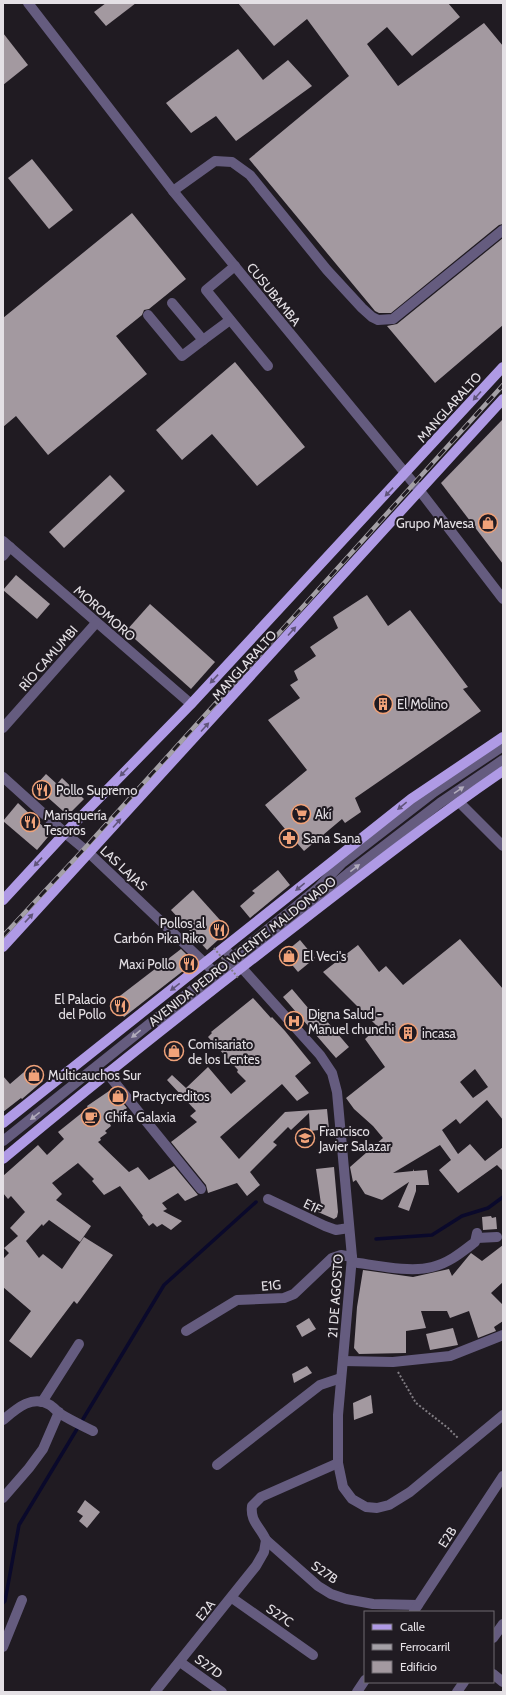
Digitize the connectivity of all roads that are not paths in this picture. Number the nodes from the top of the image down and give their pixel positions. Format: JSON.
{"nodes":[{"id":1,"x":28,"y":3,"type":"edge"},
{"id":2,"x":173,"y":191,"type":"junction"},
{"id":3,"x":503,"y":230,"type":"edge"},
{"id":4,"x":235,"y":266,"type":"junction"},
{"id":5,"x":172,"y":303,"type":"dead end"},
{"id":6,"x":148,"y":315,"type":"dead end"},
{"id":7,"x":230,"y":320,"type":"junction"},
{"id":8,"x":203,"y":340,"type":"junction"},
{"id":9,"x":268,"y":366,"type":"dead end"},
{"id":10,"x":503,"y":367,"type":"edge"},
{"id":11,"x":503,"y":399,"type":"edge"},
{"id":12,"x":405,"y":474,"type":"junction"},
{"id":13,"x":420,"y":491,"type":"junction"},
{"id":14,"x":7,"y":544,"type":"edge"},
{"id":15,"x":3,"y":556,"type":"edge"},
{"id":16,"x":503,"y":599,"type":"edge"},
{"id":17,"x":96,"y":623,"type":"junction"},
{"id":18,"x":191,"y":704,"type":"junction"},
{"id":19,"x":3,"y":728,"type":"edge"},
{"id":20,"x":503,"y":737,"type":"edge"},
{"id":21,"x":503,"y":746,"type":"edge"},
{"id":22,"x":503,"y":760,"type":"edge"},
{"id":23,"x":503,"y":771,"type":"edge"},
{"id":24,"x":3,"y":776,"type":"edge"},
{"id":25,"x":459,"y":802,"type":"junction"},
{"id":26,"x":65,"y":833,"type":"junction"},
{"id":27,"x":503,"y":846,"type":"edge"},
{"id":28,"x":89,"y":853,"type":"junction"},
{"id":29,"x":3,"y":900,"type":"edge"},
{"id":30,"x":3,"y":947,"type":"edge"},
{"id":31,"x":224,"y":948,"type":"junction"},
{"id":32,"x":206,"y":963,"type":"junction"},
{"id":33,"x":237,"y":963,"type":"junction"},
{"id":34,"x":218,"y":977,"type":"junction"},
{"id":35,"x":107,"y":1073,"type":"junction"},
{"id":36,"x":3,"y":1123,"type":"edge"},
{"id":37,"x":3,"y":1141,"type":"edge"},
{"id":38,"x":3,"y":1155,"type":"edge"},
{"id":39,"x":3,"y":1159,"type":"edge"},
{"id":40,"x":201,"y":1189,"type":"dead end"},
{"id":41,"x":268,"y":1199,"type":"dead end"},
{"id":42,"x":349,"y":1228,"type":"junction"},
{"id":43,"x":497,"y":1237,"type":"dead end"},
{"id":44,"x":352,"y":1260,"type":"junction"},
{"id":45,"x":186,"y":1331,"type":"dead end"},
{"id":46,"x":503,"y":1335,"type":"edge"},
{"id":47,"x":79,"y":1344,"type":"dead end"},
{"id":48,"x":343,"y":1361,"type":"junction"},
{"id":49,"x":341,"y":1378,"type":"junction"},
{"id":50,"x":42,"y":1402,"type":"junction"},
{"id":51,"x":59,"y":1412,"type":"junction"},
{"id":52,"x":503,"y":1415,"type":"edge"},
{"id":53,"x":3,"y":1420,"type":"edge"},
{"id":54,"x":92,"y":1431,"type":"dead end"},
{"id":55,"x":338,"y":1463,"type":"junction"},
{"id":56,"x":216,"y":1465,"type":"dead end"},
{"id":57,"x":503,"y":1476,"type":"edge"},
{"id":58,"x":3,"y":1498,"type":"edge"},
{"id":59,"x":266,"y":1540,"type":"junction"},
{"id":60,"x":232,"y":1598,"type":"junction"},
{"id":61,"x":22,"y":1600,"type":"dead end"},
{"id":62,"x":415,"y":1609,"type":"edge"},
{"id":63,"x":503,"y":1624,"type":"edge"},
{"id":64,"x":494,"y":1637,"type":"edge"},
{"id":65,"x":3,"y":1647,"type":"edge"},
{"id":66,"x":313,"y":1655,"type":"dead end"},
{"id":67,"x":180,"y":1662,"type":"junction"},
{"id":68,"x":494,"y":1675,"type":"edge"},
{"id":69,"x":364,"y":1682,"type":"edge"},
{"id":70,"x":503,"y":1682,"type":"edge"},
{"id":71,"x":463,"y":1683,"type":"edge"},
{"id":72,"x":155,"y":1692,"type":"edge"},
{"id":73,"x":222,"y":1692,"type":"edge"},
{"id":74,"x":357,"y":1692,"type":"edge"},
{"id":75,"x":457,"y":1692,"type":"edge"}],
"edges":[{"from":1,"to":2,"type":"street","name":"CUSUBAMBA"},
{"from":2,"to":3,"type":"street"},
{"from":2,"to":4,"type":"street","name":"CUSUBAMBA"},
{"from":4,"to":7,"type":"street"},
{"from":4,"to":12,"type":"street","name":"CUSUBAMBA"},
{"from":5,"to":8,"type":"street"},
{"from":6,"to":8,"type":"street"},
{"from":7,"to":8,"type":"street"},
{"from":7,"to":9,"type":"street"},
{"from":10,"to":12,"type":"main road","name":"MANGLARALTO","one_way":true},
{"from":11,"to":13,"type":"main road","name":"MANGLARALTO"},
{"from":12,"to":13,"type":"street","name":"CUSUBAMBA"},
{"from":12,"to":18,"type":"main road","name":"MANGLARALTO","one_way":true},
{"from":13,"to":16,"type":"street","name":"CUSUBAMBA"},
{"from":28,"to":13,"type":"main road","name":"MANGLARALTO","one_way":true},
{"from":14,"to":15,"type":"street"},
{"from":14,"to":17,"type":"street","name":"MOROMORO"},
{"from":17,"to":18,"type":"street","name":"MOROMORO"},
{"from":17,"to":19,"type":"street","name":"RÍO CAMUMBI"},
{"from":18,"to":26,"type":"main road","name":"MANGLARALTO","one_way":true},
{"from":20,"to":31,"type":"main road","name":"AVENIDA PEDRO VICENTE MALDONADO","one_way":true},
{"from":21,"to":33,"type":"street"},
{"from":33,"to":22,"type":"street","one_way":true},
{"from":23,"to":25,"type":"main road","name":"AVENIDA PEDRO VICENTE MALDONADO"},
{"from":24,"to":26,"type":"street","name":"LAS LAJAS"},
{"from":25,"to":27,"type":"street"},
{"from":25,"to":33,"type":"main road","name":"AVENIDA PEDRO VICENTE MALDONADO"},
{"from":26,"to":28,"type":"street","name":"LAS LAJAS"},
{"from":26,"to":29,"type":"main road","name":"MANGLARALTO","one_way":true},
{"from":30,"to":28,"type":"main road","name":"MANGLARALTO","one_way":true},
{"from":28,"to":32,"type":"street","name":"LAS LAJAS"},
{"from":31,"to":32,"type":"main road","name":"AVENIDA PEDRO VICENTE MALDONADO"},
{"from":31,"to":33,"type":"street","name":"21 DE AGOSTO"},
{"from":32,"to":34,"type":"street","name":"LAS LAJAS"},
{"from":32,"to":36,"type":"main road","name":"AVENIDA PEDRO VICENTE MALDONADO","one_way":true},
{"from":33,"to":34,"type":"main road","name":"AVENIDA PEDRO VICENTE MALDONADO"},
{"from":33,"to":34,"type":"street"},
{"from":33,"to":42,"type":"street","name":"21 DE AGOSTO"},
{"from":34,"to":35,"type":"main road","name":"AVENIDA PEDRO VICENTE MALDONADO"},
{"from":34,"to":37,"type":"street","one_way":true},
{"from":34,"to":38,"type":"street"},
{"from":35,"to":39,"type":"main road","name":"AVENIDA PEDRO VICENTE MALDONADO"},
{"from":35,"to":40,"type":"street"},
{"from":41,"to":42,"type":"street","name":"E1F"},
{"from":42,"to":44,"type":"street","name":"21 DE AGOSTO"},
{"from":43,"to":44,"type":"street","name":"E1G"},
{"from":44,"to":45,"type":"street","name":"E1G"},
{"from":44,"to":48,"type":"street","name":"21 DE AGOSTO"},
{"from":46,"to":48,"type":"street"},
{"from":47,"to":50,"type":"street"},
{"from":48,"to":49,"type":"street","name":"21 DE AGOSTO"},
{"from":49,"to":55,"type":"street","name":"21 DE AGOSTO"},
{"from":49,"to":56,"type":"street"},
{"from":50,"to":51,"type":"street"},
{"from":50,"to":53,"type":"street"},
{"from":51,"to":54,"type":"street"},
{"from":51,"to":58,"type":"street"},
{"from":52,"to":55,"type":"street","name":"21 DE AGOSTO"},
{"from":55,"to":59,"type":"street","name":"S27B"},
{"from":57,"to":62,"type":"street","name":"E2B"},
{"from":59,"to":60,"type":"street","name":"E2A"},
{"from":59,"to":62,"type":"street","name":"S27B"},
{"from":60,"to":66,"type":"street","name":"S27C"},
{"from":60,"to":67,"type":"street","name":"E2A"},
{"from":61,"to":65,"type":"street"},
{"from":63,"to":64,"type":"street"},
{"from":67,"to":72,"type":"street","name":"E2A"},
{"from":67,"to":73,"type":"street","name":"S27D"},
{"from":68,"to":70,"type":"street"},
{"from":69,"to":74,"type":"street"},
{"from":71,"to":75,"type":"street"}]}
